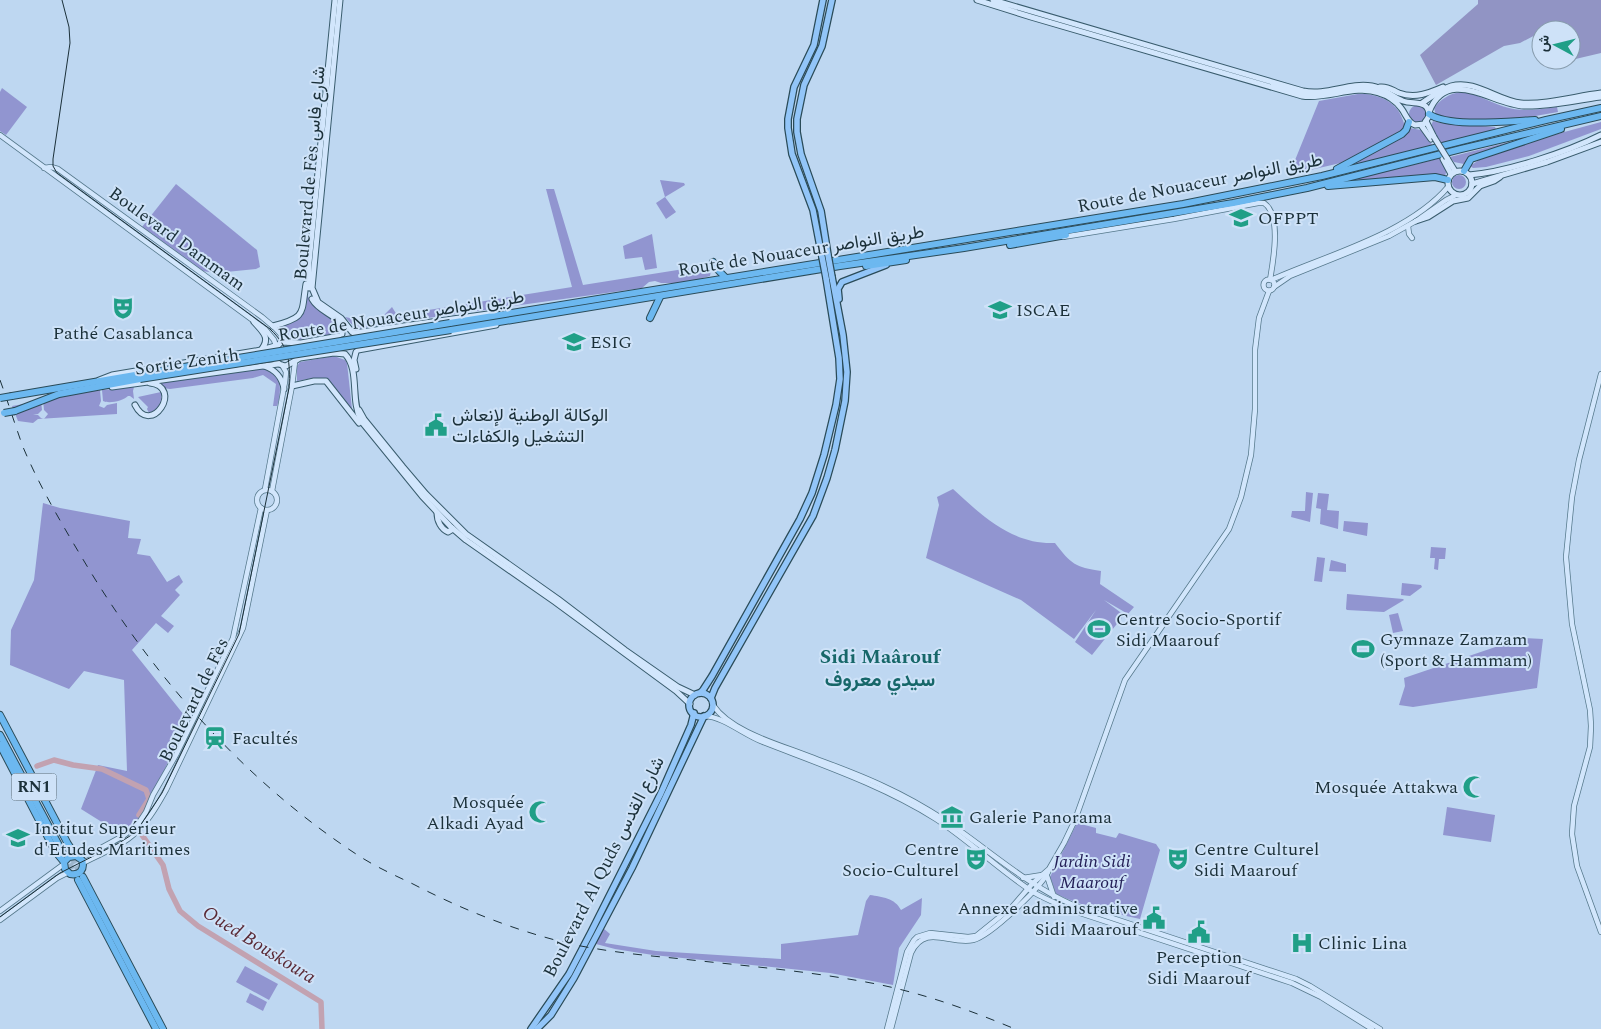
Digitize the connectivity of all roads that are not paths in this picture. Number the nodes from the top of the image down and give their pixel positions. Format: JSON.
{"nodes":[{"id":1,"x":334,"y":0,"type":"edge"},
{"id":2,"x":340,"y":0,"type":"edge"},
{"id":3,"x":823,"y":0,"type":"edge"},
{"id":4,"x":832,"y":0,"type":"edge"},
{"id":5,"x":977,"y":0,"type":"edge"},
{"id":6,"x":993,"y":0,"type":"edge"},
{"id":7,"x":1460,"y":85,"type":"junction"},
{"id":8,"x":1378,"y":88,"type":"junction"},
{"id":9,"x":1601,"y":95,"type":"edge"},
{"id":10,"x":1414,"y":103,"type":"junction"},
{"id":11,"x":1422,"y":104,"type":"junction"},
{"id":12,"x":1601,"y":108,"type":"edge"},
{"id":13,"x":1406,"y":115,"type":"junction"},
{"id":14,"x":1601,"y":116,"type":"edge"},
{"id":15,"x":1426,"y":118,"type":"junction"},
{"id":16,"x":1546,"y":120,"type":"junction"},
{"id":17,"x":1576,"y":120,"type":"junction"},
{"id":18,"x":1409,"y":122,"type":"junction"},
{"id":19,"x":0,"y":135,"type":"edge"},
{"id":20,"x":1601,"y":135,"type":"edge"},
{"id":21,"x":1601,"y":143,"type":"edge"},
{"id":22,"x":44,"y":168,"type":"junction"},
{"id":23,"x":1466,"y":173,"type":"junction"},
{"id":24,"x":1502,"y":175,"type":"junction"},
{"id":25,"x":1322,"y":176,"type":"junction"},
{"id":26,"x":1450,"y":178,"type":"junction"},
{"id":27,"x":1472,"y":184,"type":"junction"},
{"id":28,"x":1307,"y":188,"type":"junction"},
{"id":29,"x":1456,"y":195,"type":"junction"},
{"id":30,"x":1416,"y":221,"type":"junction"},
{"id":31,"x":1097,"y":226,"type":"junction"},
{"id":32,"x":1408,"y":226,"type":"junction"},
{"id":33,"x":1054,"y":238,"type":"junction"},
{"id":34,"x":1412,"y":238,"type":"dead end"},
{"id":35,"x":825,"y":256,"type":"junction"},
{"id":36,"x":891,"y":263,"type":"junction"},
{"id":37,"x":840,"y":266,"type":"junction"},
{"id":38,"x":308,"y":278,"type":"junction"},
{"id":39,"x":726,"y":278,"type":"junction"},
{"id":40,"x":829,"y":278,"type":"junction"},
{"id":41,"x":1269,"y":280,"type":"junction"},
{"id":42,"x":710,"y":281,"type":"junction"},
{"id":43,"x":1274,"y":287,"type":"junction"},
{"id":44,"x":1267,"y":290,"type":"junction"},
{"id":45,"x":660,"y":297,"type":"junction"},
{"id":46,"x":648,"y":298,"type":"junction"},
{"id":47,"x":838,"y":311,"type":"junction"},
{"id":48,"x":509,"y":317,"type":"junction"},
{"id":49,"x":254,"y":322,"type":"junction"},
{"id":50,"x":273,"y":326,"type":"junction"},
{"id":51,"x":353,"y":332,"type":"junction"},
{"id":52,"x":340,"y":335,"type":"junction"},
{"id":53,"x":290,"y":342,"type":"junction"},
{"id":54,"x":276,"y":346,"type":"junction"},
{"id":55,"x":261,"y":350,"type":"junction"},
{"id":56,"x":357,"y":351,"type":"junction"},
{"id":57,"x":344,"y":353,"type":"junction"},
{"id":58,"x":295,"y":361,"type":"junction"},
{"id":59,"x":280,"y":365,"type":"junction"},
{"id":60,"x":261,"y":366,"type":"junction"},
{"id":61,"x":1601,"y":374,"type":"edge"},
{"id":62,"x":99,"y":384,"type":"junction"},
{"id":63,"x":131,"y":384,"type":"junction"},
{"id":64,"x":292,"y":386,"type":"junction"},
{"id":65,"x":284,"y":389,"type":"junction"},
{"id":66,"x":0,"y":398,"type":"edge"},
{"id":67,"x":135,"y":405,"type":"dead end"},
{"id":68,"x":1,"y":413,"type":"edge"},
{"id":69,"x":365,"y":428,"type":"junction"},
{"id":70,"x":265,"y":489,"type":"junction"},
{"id":71,"x":272,"y":491,"type":"junction"},
{"id":72,"x":261,"y":508,"type":"junction"},
{"id":73,"x":267,"y":510,"type":"junction"},
{"id":74,"x":697,"y":694,"type":"junction"},
{"id":75,"x":711,"y":698,"type":"junction"},
{"id":76,"x":690,"y":704,"type":"junction"},
{"id":77,"x":713,"y":705,"type":"junction"},
{"id":78,"x":694,"y":713,"type":"junction"},
{"id":79,"x":0,"y":715,"type":"edge"},
{"id":80,"x":704,"y":716,"type":"junction"},
{"id":81,"x":0,"y":723,"type":"edge"},
{"id":82,"x":0,"y":735,"type":"edge"},
{"id":83,"x":0,"y":746,"type":"edge"},
{"id":84,"x":9,"y":750,"type":"junction"},
{"id":85,"x":55,"y":851,"type":"junction"},
{"id":86,"x":77,"y":856,"type":"junction"},
{"id":87,"x":64,"y":863,"type":"junction"},
{"id":88,"x":83,"y":865,"type":"junction"},
{"id":89,"x":69,"y":873,"type":"junction"},
{"id":90,"x":1045,"y":875,"type":"junction"},
{"id":91,"x":1022,"y":880,"type":"junction"},
{"id":92,"x":1030,"y":886,"type":"junction"},
{"id":93,"x":1036,"y":890,"type":"junction"},
{"id":94,"x":1022,"y":897,"type":"junction"},
{"id":95,"x":1054,"y":897,"type":"junction"},
{"id":96,"x":1072,"y":908,"type":"junction"},
{"id":97,"x":0,"y":911,"type":"edge"},
{"id":98,"x":0,"y":920,"type":"edge"},
{"id":99,"x":1601,"y":932,"type":"edge"},
{"id":100,"x":132,"y":983,"type":"junction"},
{"id":101,"x":140,"y":985,"type":"junction"},
{"id":102,"x":1334,"y":1002,"type":"junction"},
{"id":103,"x":156,"y":1029,"type":"edge"},
{"id":104,"x":163,"y":1029,"type":"edge"},
{"id":105,"x":531,"y":1029,"type":"edge"},
{"id":106,"x":538,"y":1029,"type":"edge"},
{"id":107,"x":889,"y":1029,"type":"edge"},
{"id":108,"x":1372,"y":1029,"type":"edge"},
{"id":109,"x":1380,"y":1029,"type":"edge"}],
"edges":[{"from":1,"to":38,"type":"main road","name":"Boulevard de Fès شارع فاس"},
{"from":2,"to":51,"type":"main road","name":"Boulevard de Fès شارع فاس"},
{"from":3,"to":35,"type":"main road"},
{"from":4,"to":35,"type":"main road"},
{"from":5,"to":13,"type":"main road"},
{"from":6,"to":8,"type":"main road"},
{"from":7,"to":8,"type":"main road"},
{"from":7,"to":9,"type":"main road"},
{"from":7,"to":11,"type":"main road"},
{"from":8,"to":10,"type":"main road"},
{"from":9,"to":15,"type":"main road"},
{"from":10,"to":11,"type":"main road"},
{"from":10,"to":13,"type":"main road"},
{"from":11,"to":15,"type":"main road"},
{"from":12,"to":16,"type":"highway","name":"Route de Nouaceur طريق النواصر"},
{"from":13,"to":18,"type":"main road"},
{"from":14,"to":17,"type":"highway","name":"Route de Nouaceur طريق النواصر"},
{"from":15,"to":16,"type":"highway"},
{"from":15,"to":18,"type":"main road"},
{"from":15,"to":26,"type":"main road","bridge":true},
{"from":16,"to":25,"type":"highway","name":"Route de Nouaceur طريق النواصر"},
{"from":17,"to":23,"type":"highway"},
{"from":17,"to":28,"type":"highway","name":"Route de Nouaceur طريق النواصر"},
{"from":18,"to":25,"type":"highway"},
{"from":19,"to":22,"type":"street","name":"Boulevard Dammam"},
{"from":20,"to":23,"type":"main road"},
{"from":21,"to":24,"type":"main road"},
{"from":22,"to":49,"type":"street","name":"Boulevard Dammam"},
{"from":22,"to":50,"type":"street","name":"Boulevard Dammam"},
{"from":23,"to":26,"type":"main road"},
{"from":23,"to":27,"type":"main road"},
{"from":24,"to":27,"type":"main road"},
{"from":24,"to":30,"type":"main road"},
{"from":25,"to":39,"type":"highway","name":"Route de Nouaceur طريق النواصر"},
{"from":26,"to":28,"type":"highway"},
{"from":26,"to":29,"type":"main road"},
{"from":26,"to":41,"type":"street"},
{"from":27,"to":29,"type":"main road"},
{"from":28,"to":31,"type":"highway","name":"Route de Nouaceur طريق النواصر"},
{"from":29,"to":30,"type":"street"},
{"from":30,"to":32,"type":"street"},
{"from":31,"to":33,"type":"highway"},
{"from":31,"to":37,"type":"highway","name":"Route de Nouaceur طريق النواصر"},
{"from":32,"to":34,"type":"street"},
{"from":32,"to":43,"type":"street"},
{"from":33,"to":36,"type":"highway"},
{"from":33,"to":41,"type":"street"},
{"from":35,"to":40,"type":"main road","bridge":true},
{"from":36,"to":37,"type":"highway"},
{"from":36,"to":47,"type":"main road"},
{"from":37,"to":45,"type":"highway","name":"Route de Nouaceur طريق النواصر"},
{"from":38,"to":50,"type":"main road"},
{"from":38,"to":52,"type":"main road","name":"Boulevard de Fès شارع فاس"},
{"from":39,"to":42,"type":"highway","name":"Route de Nouaceur طريق النواصر"},
{"from":39,"to":42,"type":"highway"},
{"from":40,"to":47,"type":"main road"},
{"from":40,"to":74,"type":"main road"},
{"from":41,"to":43,"type":"street"},
{"from":41,"to":44,"type":"street"},
{"from":42,"to":48,"type":"highway","name":"Route de Nouaceur طريق النواصر"},
{"from":43,"to":44,"type":"street"},
{"from":44,"to":90,"type":"street"},
{"from":45,"to":46,"type":"highway","name":"Route de Nouaceur طريق النواصر"},
{"from":45,"to":46,"type":"highway"},
{"from":46,"to":48,"type":"highway","name":"Route de Nouaceur طريق النواصر"},
{"from":47,"to":75,"type":"main road"},
{"from":48,"to":51,"type":"main road"},
{"from":48,"to":56,"type":"main road"},
{"from":48,"to":62,"type":"highway","name":"Route de Nouaceur طريق النواصر","bridge":true},
{"from":49,"to":54,"type":"street","name":"Boulevard Dammam"},
{"from":49,"to":55,"type":"main road"},
{"from":50,"to":53,"type":"street","name":"Boulevard Dammam"},
{"from":51,"to":52,"type":"main road"},
{"from":51,"to":56,"type":"main road"},
{"from":52,"to":53,"type":"main road"},
{"from":52,"to":57,"type":"main road"},
{"from":53,"to":54,"type":"main road"},
{"from":53,"to":58,"type":"main road"},
{"from":54,"to":55,"type":"main road"},
{"from":54,"to":59,"type":"main road"},
{"from":55,"to":62,"type":"main road"},
{"from":56,"to":57,"type":"main road"},
{"from":56,"to":74,"type":"main road"},
{"from":57,"to":58,"type":"main road"},
{"from":57,"to":69,"type":"main road"},
{"from":58,"to":59,"type":"main road"},
{"from":58,"to":64,"type":"street"},
{"from":59,"to":60,"type":"main road","name":"Sortie Zenith"},
{"from":59,"to":65,"type":"street"},
{"from":60,"to":63,"type":"main road","name":"Sortie Zenith"},
{"from":60,"to":65,"type":"main road"},
{"from":61,"to":99,"type":"street"},
{"from":62,"to":63,"type":"main road","name":"Sortie Zenith"},
{"from":62,"to":66,"type":"highway","name":"Route de Nouaceur طريق النواصر","bridge":true},
{"from":62,"to":68,"type":"highway","name":"Route de Nouaceur طريق النواصر","bridge":true},
{"from":63,"to":67,"type":"main road"},
{"from":64,"to":69,"type":"main road"},
{"from":64,"to":71,"type":"street"},
{"from":65,"to":70,"type":"street"},
{"from":69,"to":76,"type":"main road"},
{"from":70,"to":71,"type":"street"},
{"from":70,"to":72,"type":"street"},
{"from":71,"to":73,"type":"street"},
{"from":72,"to":73,"type":"street"},
{"from":72,"to":86,"type":"street","name":"Boulevard de Fès"},
{"from":73,"to":88,"type":"street","name":"Boulevard de Fès"},
{"from":74,"to":75,"type":"main road"},
{"from":74,"to":76,"type":"main road"},
{"from":75,"to":77,"type":"main road"},
{"from":76,"to":78,"type":"main road"},
{"from":77,"to":80,"type":"main road"},
{"from":77,"to":91,"type":"street"},
{"from":78,"to":80,"type":"main road"},
{"from":78,"to":105,"type":"main road","name":"Boulevard Al Quds شارع القدس"},
{"from":79,"to":86,"type":"highway"},
{"from":80,"to":91,"type":"street"},
{"from":80,"to":106,"type":"main road","name":"Boulevard Al Quds شارع القدس"},
{"from":81,"to":84,"type":"highway","number":"RN1"},
{"from":82,"to":84,"type":"highway","number":"RN1"},
{"from":83,"to":85,"type":"highway"},
{"from":84,"to":85,"type":"highway"},
{"from":85,"to":87,"type":"highway"},
{"from":86,"to":87,"type":"highway"},
{"from":86,"to":88,"type":"highway"},
{"from":87,"to":89,"type":"highway"},
{"from":87,"to":97,"type":"street"},
{"from":88,"to":89,"type":"highway"},
{"from":88,"to":101,"type":"highway"},
{"from":89,"to":98,"type":"street"},
{"from":89,"to":100,"type":"highway"},
{"from":90,"to":91,"type":"street"},
{"from":90,"to":92,"type":"street"},
{"from":90,"to":93,"type":"street"},
{"from":90,"to":95,"type":"street"},
{"from":91,"to":92,"type":"street"},
{"from":91,"to":94,"type":"street"},
{"from":92,"to":93,"type":"street"},
{"from":92,"to":94,"type":"street"},
{"from":93,"to":95,"type":"street"},
{"from":93,"to":96,"type":"street"},
{"from":93,"to":107,"type":"street"},
{"from":94,"to":107,"type":"street"},
{"from":95,"to":96,"type":"street"},
{"from":96,"to":102,"type":"street"},
{"from":100,"to":101,"type":"highway"},
{"from":100,"to":103,"type":"highway"},
{"from":101,"to":104,"type":"highway"},
{"from":102,"to":108,"type":"street"},
{"from":102,"to":109,"type":"street"}]}
